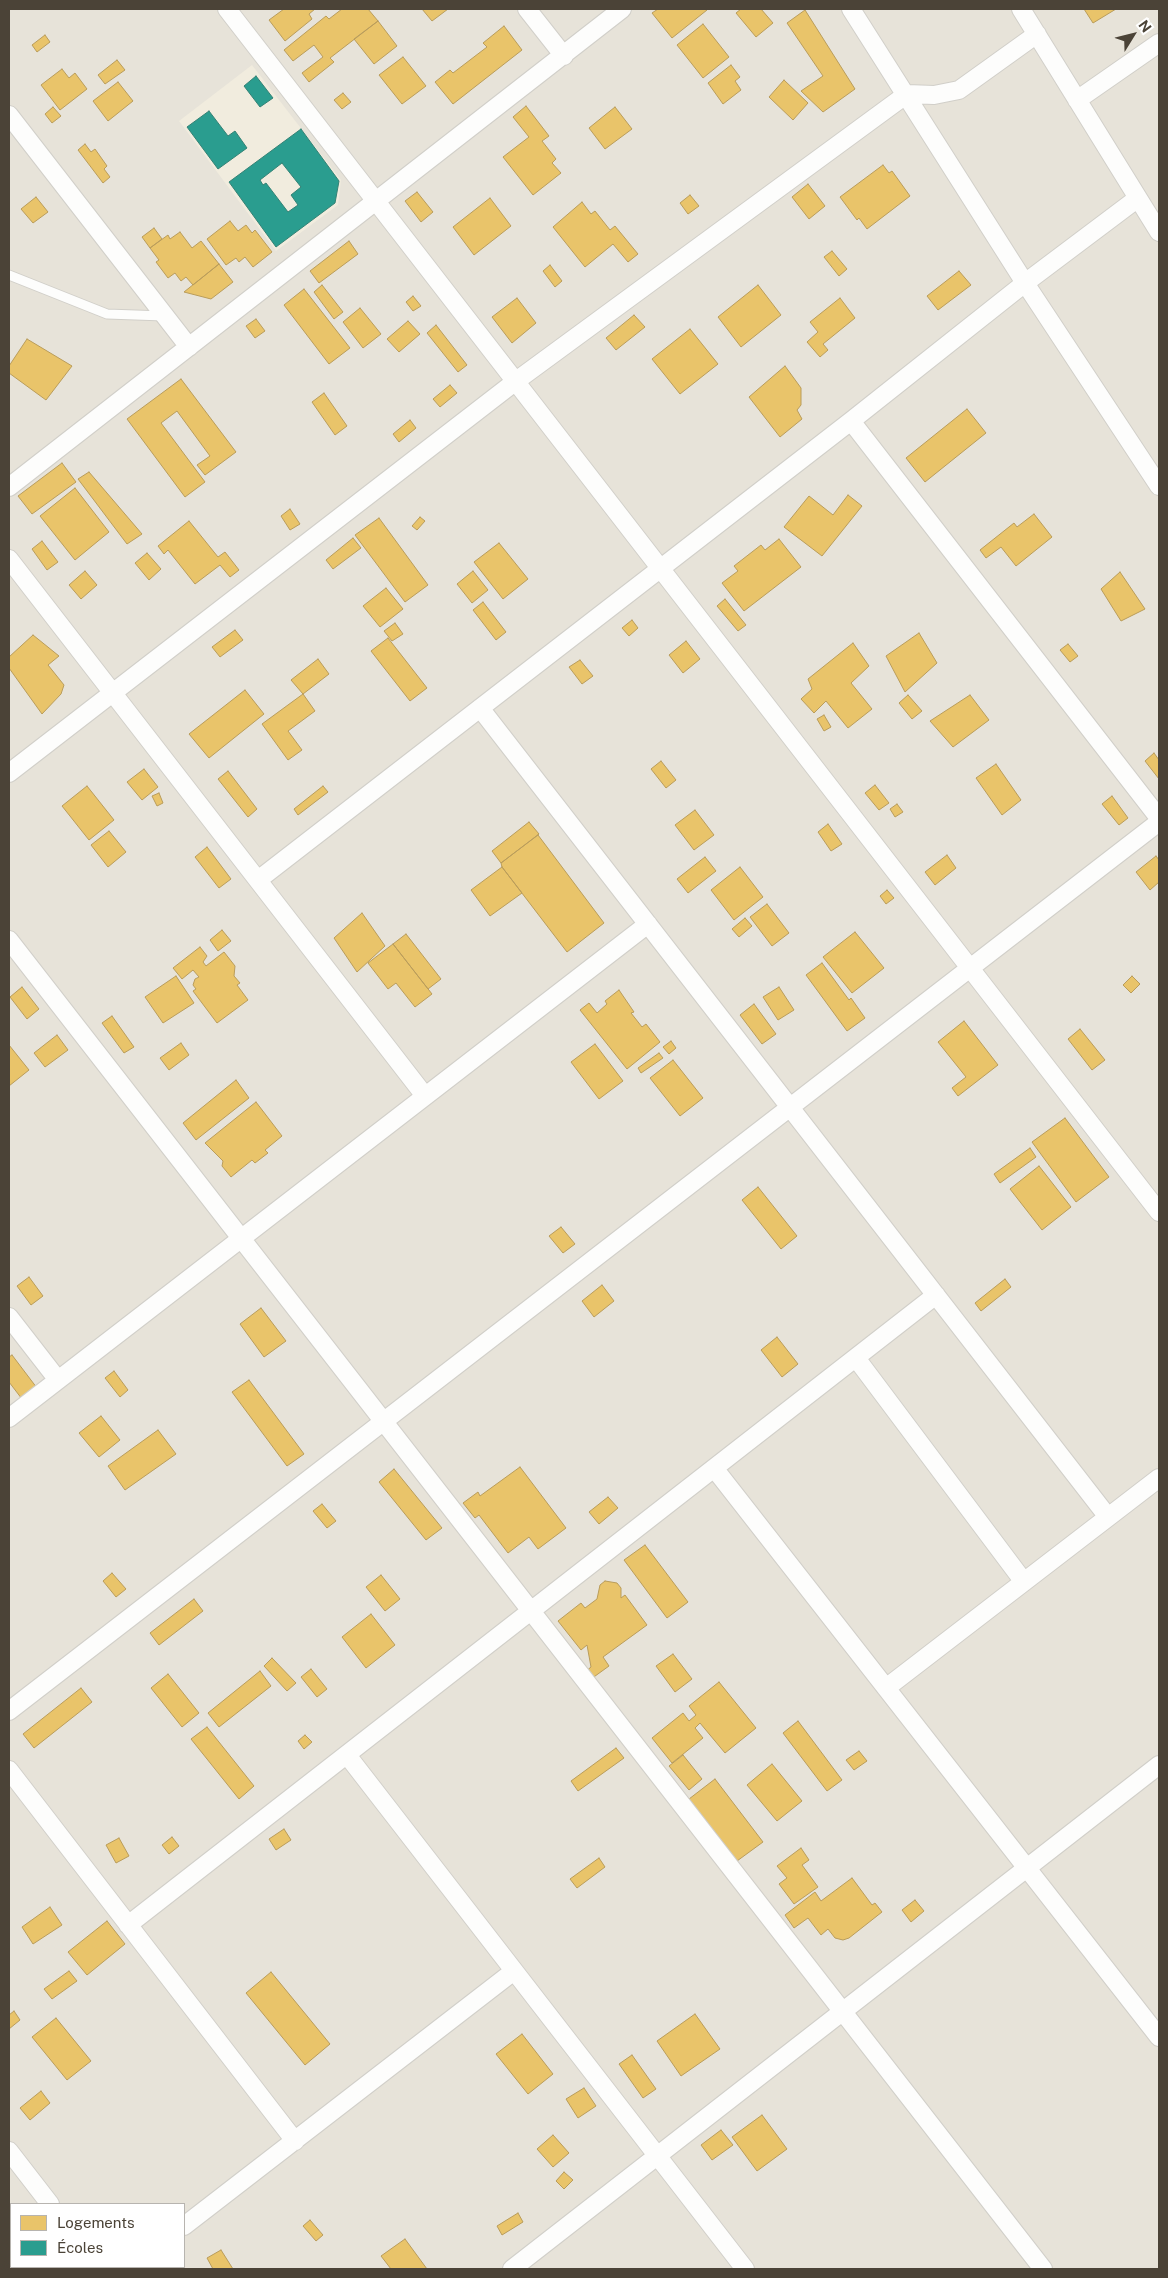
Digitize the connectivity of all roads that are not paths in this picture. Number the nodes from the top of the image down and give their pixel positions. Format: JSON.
{"nodes":[{"id":1,"x":227,"y":9,"type":"edge"},
{"id":2,"x":527,"y":9,"type":"edge"},
{"id":3,"x":622,"y":9,"type":"edge"},
{"id":4,"x":851,"y":9,"type":"edge"},
{"id":5,"x":1021,"y":9,"type":"edge"},
{"id":6,"x":1038,"y":34,"type":"junction"},
{"id":7,"x":1159,"y":43,"type":"edge"},
{"id":8,"x":564,"y":56,"type":"junction"},
{"id":9,"x":906,"y":94,"type":"junction"},
{"id":10,"x":1077,"y":100,"type":"junction"},
{"id":11,"x":12,"y":126,"type":"edge"},
{"id":12,"x":1138,"y":198,"type":"junction"},
{"id":13,"x":376,"y":202,"type":"junction"},
{"id":14,"x":1159,"y":232,"type":"edge"},
{"id":15,"x":9,"y":275,"type":"edge"},
{"id":16,"x":1025,"y":283,"type":"junction"},
{"id":17,"x":165,"y":316,"type":"junction"},
{"id":18,"x":189,"y":347,"type":"junction"},
{"id":19,"x":516,"y":381,"type":"junction"},
{"id":20,"x":851,"y":421,"type":"junction"},
{"id":21,"x":1159,"y":486,"type":"edge"},
{"id":22,"x":9,"y":487,"type":"edge"},
{"id":23,"x":9,"y":559,"type":"edge"},
{"id":24,"x":660,"y":568,"type":"junction"},
{"id":25,"x":112,"y":693,"type":"junction"},
{"id":26,"x":480,"y":708,"type":"junction"},
{"id":27,"x":9,"y":773,"type":"edge"},
{"id":28,"x":1159,"y":818,"type":"edge"},
{"id":29,"x":1159,"y":822,"type":"edge"},
{"id":30,"x":258,"y":880,"type":"junction"},
{"id":31,"x":648,"y":924,"type":"junction"},
{"id":32,"x":9,"y":940,"type":"edge"},
{"id":33,"x":970,"y":968,"type":"junction"},
{"id":34,"x":425,"y":1096,"type":"junction"},
{"id":35,"x":790,"y":1107,"type":"junction"},
{"id":36,"x":1159,"y":1212,"type":"edge"},
{"id":37,"x":241,"y":1239,"type":"junction"},
{"id":38,"x":936,"y":1295,"type":"junction"},
{"id":39,"x":9,"y":1317,"type":"edge"},
{"id":40,"x":856,"y":1358,"type":"junction"},
{"id":41,"x":58,"y":1380,"type":"junction"},
{"id":42,"x":9,"y":1418,"type":"edge"},
{"id":43,"x":383,"y":1421,"type":"junction"},
{"id":44,"x":714,"y":1468,"type":"junction"},
{"id":45,"x":1159,"y":1478,"type":"edge"},
{"id":46,"x":1108,"y":1517,"type":"junction"},
{"id":47,"x":1024,"y":1582,"type":"junction"},
{"id":48,"x":530,"y":1611,"type":"junction"},
{"id":49,"x":886,"y":1688,"type":"junction"},
{"id":50,"x":9,"y":1710,"type":"edge"},
{"id":51,"x":347,"y":1755,"type":"junction"},
{"id":52,"x":1159,"y":1765,"type":"edge"},
{"id":53,"x":9,"y":1770,"type":"edge"},
{"id":54,"x":1027,"y":1868,"type":"junction"},
{"id":55,"x":128,"y":1925,"type":"junction"},
{"id":56,"x":514,"y":1971,"type":"junction"},
{"id":57,"x":842,"y":2012,"type":"junction"},
{"id":58,"x":1159,"y":2037,"type":"edge"},
{"id":59,"x":295,"y":2140,"type":"junction"},
{"id":60,"x":9,"y":2151,"type":"edge"},
{"id":61,"x":657,"y":2156,"type":"junction"},
{"id":62,"x":49,"y":2203,"type":"edge"},
{"id":63,"x":185,"y":2225,"type":"edge"},
{"id":64,"x":512,"y":2269,"type":"edge"},
{"id":65,"x":745,"y":2269,"type":"edge"},
{"id":66,"x":1042,"y":2269,"type":"edge"}],
"edges":[{"from":1,"to":13,"type":"street"},
{"from":2,"to":8,"type":"street"},
{"from":3,"to":8,"type":"street"},
{"from":4,"to":9,"type":"street"},
{"from":5,"to":6,"type":"street"},
{"from":6,"to":9,"type":"street"},
{"from":6,"to":10,"type":"street"},
{"from":7,"to":10,"type":"street"},
{"from":8,"to":13,"type":"street"},
{"from":9,"to":16,"type":"street"},
{"from":9,"to":19,"type":"street"},
{"from":10,"to":12,"type":"street"},
{"from":11,"to":17,"type":"street"},
{"from":12,"to":14,"type":"street"},
{"from":12,"to":16,"type":"street"},
{"from":13,"to":18,"type":"street"},
{"from":13,"to":19,"type":"street"},
{"from":15,"to":17,"type":"lane"},
{"from":16,"to":20,"type":"street"},
{"from":16,"to":21,"type":"street"},
{"from":17,"to":18,"type":"street"},
{"from":18,"to":22,"type":"street"},
{"from":19,"to":24,"type":"street"},
{"from":19,"to":25,"type":"street"},
{"from":20,"to":24,"type":"street"},
{"from":20,"to":28,"type":"street"},
{"from":23,"to":25,"type":"street"},
{"from":24,"to":26,"type":"street"},
{"from":24,"to":33,"type":"street"},
{"from":25,"to":27,"type":"street"},
{"from":25,"to":30,"type":"street"},
{"from":26,"to":30,"type":"street"},
{"from":26,"to":31,"type":"street"},
{"from":29,"to":33,"type":"street"},
{"from":30,"to":34,"type":"street"},
{"from":31,"to":34,"type":"street"},
{"from":31,"to":35,"type":"street"},
{"from":32,"to":37,"type":"street"},
{"from":33,"to":35,"type":"street"},
{"from":33,"to":36,"type":"street"},
{"from":34,"to":37,"type":"street"},
{"from":35,"to":38,"type":"street"},
{"from":35,"to":43,"type":"street"},
{"from":37,"to":41,"type":"street"},
{"from":37,"to":43,"type":"street"},
{"from":38,"to":40,"type":"street"},
{"from":38,"to":46,"type":"street"},
{"from":39,"to":41,"type":"street"},
{"from":40,"to":44,"type":"street"},
{"from":40,"to":47,"type":"street"},
{"from":41,"to":42,"type":"street"},
{"from":43,"to":48,"type":"street"},
{"from":43,"to":50,"type":"street"},
{"from":44,"to":48,"type":"street"},
{"from":44,"to":49,"type":"street"},
{"from":45,"to":46,"type":"street"},
{"from":46,"to":47,"type":"street"},
{"from":47,"to":49,"type":"street"},
{"from":48,"to":51,"type":"street"},
{"from":48,"to":57,"type":"street"},
{"from":49,"to":54,"type":"street"},
{"from":51,"to":55,"type":"street"},
{"from":51,"to":56,"type":"street"},
{"from":52,"to":54,"type":"street"},
{"from":53,"to":55,"type":"street"},
{"from":54,"to":57,"type":"street"},
{"from":54,"to":58,"type":"street"},
{"from":55,"to":59,"type":"street"},
{"from":56,"to":59,"type":"street"},
{"from":56,"to":61,"type":"street"},
{"from":57,"to":61,"type":"street"},
{"from":57,"to":66,"type":"street"},
{"from":59,"to":63,"type":"street"},
{"from":60,"to":62,"type":"street"},
{"from":61,"to":64,"type":"street"},
{"from":61,"to":65,"type":"street"}]}
